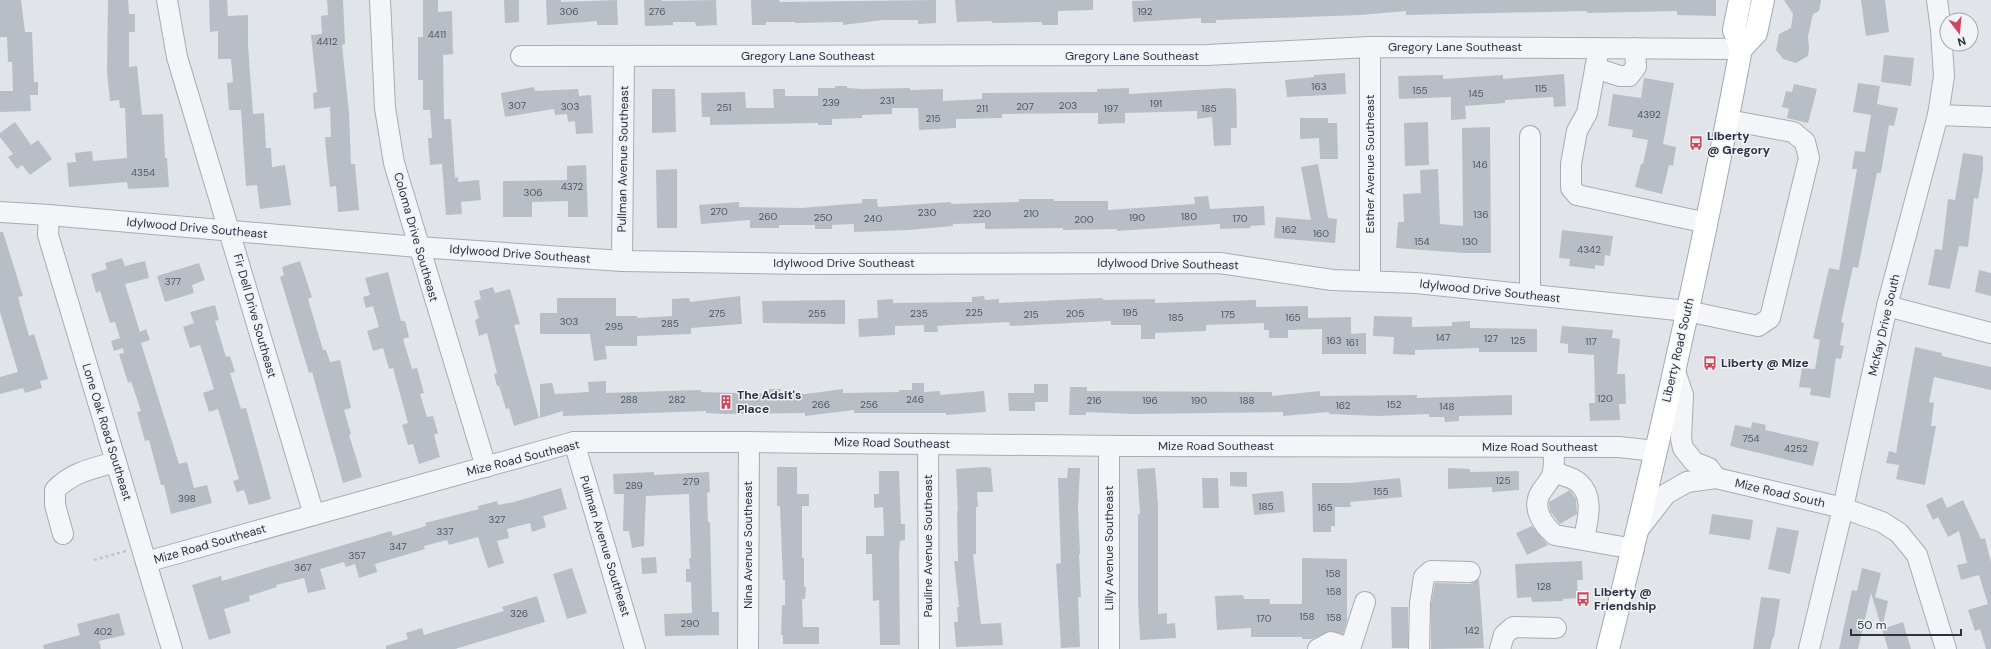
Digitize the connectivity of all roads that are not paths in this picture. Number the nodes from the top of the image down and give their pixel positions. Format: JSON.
{"nodes":[{"id":1,"x":167,"y":0,"type":"edge"},
{"id":2,"x":380,"y":0,"type":"edge"},
{"id":3,"x":1740,"y":0,"type":"edge"},
{"id":4,"x":1763,"y":0,"type":"edge"},
{"id":5,"x":1937,"y":0,"type":"edge"},
{"id":6,"x":1370,"y":47,"type":"junction"},
{"id":7,"x":1599,"y":48,"type":"junction"},
{"id":8,"x":1635,"y":48,"type":"junction"},
{"id":9,"x":1741,"y":49,"type":"junction"},
{"id":10,"x":522,"y":56,"type":"dead end"},
{"id":11,"x":624,"y":56,"type":"junction"},
{"id":12,"x":1595,"y":68,"type":"junction"},
{"id":13,"x":1938,"y":115,"type":"junction"},
{"id":14,"x":1991,"y":117,"type":"edge"},
{"id":15,"x":1728,"y":120,"type":"junction"},
{"id":16,"x":1530,"y":136,"type":"dead end"},
{"id":17,"x":0,"y":212,"type":"edge"},
{"id":18,"x":49,"y":215,"type":"junction"},
{"id":19,"x":1707,"y":223,"type":"junction"},
{"id":20,"x":230,"y":231,"type":"junction"},
{"id":21,"x":418,"y":247,"type":"junction"},
{"id":22,"x":622,"y":261,"type":"junction"},
{"id":23,"x":1370,"y":280,"type":"junction"},
{"id":24,"x":1530,"y":295,"type":"junction"},
{"id":25,"x":1887,"y":306,"type":"junction"},
{"id":26,"x":1687,"y":311,"type":"junction"},
{"id":27,"x":1991,"y":333,"type":"edge"},
{"id":28,"x":1674,"y":368,"type":"junction"},
{"id":29,"x":574,"y":442,"type":"junction"},
{"id":30,"x":749,"y":442,"type":"junction"},
{"id":31,"x":928,"y":444,"type":"junction"},
{"id":32,"x":1109,"y":446,"type":"junction"},
{"id":33,"x":1554,"y":447,"type":"junction"},
{"id":34,"x":1655,"y":451,"type":"junction"},
{"id":35,"x":116,"y":462,"type":"junction"},
{"id":36,"x":486,"y":467,"type":"junction"},
{"id":37,"x":1553,"y":472,"type":"junction"},
{"id":38,"x":1716,"y":478,"type":"junction"},
{"id":39,"x":1843,"y":508,"type":"junction"},
{"id":40,"x":314,"y":515,"type":"junction"},
{"id":41,"x":63,"y":534,"type":"dead end"},
{"id":42,"x":1584,"y":539,"type":"junction"},
{"id":43,"x":1636,"y":539,"type":"junction"},
{"id":44,"x":143,"y":554,"type":"junction"},
{"id":45,"x":1470,"y":572,"type":"dead end"},
{"id":46,"x":1365,"y":602,"type":"dead end"},
{"id":47,"x":1556,"y":628,"type":"dead end"},
{"id":48,"x":1350,"y":648,"type":"edge"},
{"id":49,"x":172,"y":649,"type":"edge"},
{"id":50,"x":635,"y":649,"type":"edge"},
{"id":51,"x":748,"y":649,"type":"edge"},
{"id":52,"x":929,"y":649,"type":"edge"},
{"id":53,"x":1109,"y":649,"type":"edge"},
{"id":54,"x":1318,"y":649,"type":"edge"},
{"id":55,"x":1419,"y":649,"type":"edge"},
{"id":56,"x":1500,"y":649,"type":"edge"},
{"id":57,"x":1608,"y":649,"type":"edge"},
{"id":58,"x":1809,"y":649,"type":"edge"},
{"id":59,"x":1946,"y":649,"type":"edge"}],
"edges":[{"from":1,"to":20,"type":"street","name":"Fir Dell Drive Southeast"},
{"from":2,"to":21,"type":"street","name":"Coloma Drive Southeast"},
{"from":3,"to":9,"type":"main road"},
{"from":4,"to":9,"type":"main road"},
{"from":5,"to":13,"type":"street","name":"McKay Drive South"},
{"from":6,"to":7,"type":"street","name":"Gregory Lane Southeast"},
{"from":6,"to":11,"type":"street","name":"Gregory Lane Southeast"},
{"from":6,"to":23,"type":"street","name":"Esther Avenue Southeast"},
{"from":7,"to":8,"type":"street","name":"Gregory Lane Southeast"},
{"from":7,"to":12,"type":"street"},
{"from":8,"to":9,"type":"street","name":"Gregory Lane Southeast"},
{"from":8,"to":12,"type":"street"},
{"from":9,"to":15,"type":"main road","name":"Liberty Road South"},
{"from":10,"to":11,"type":"street","name":"Gregory Lane Southeast"},
{"from":11,"to":22,"type":"street","name":"Pullman Avenue Southeast"},
{"from":12,"to":19,"type":"street"},
{"from":13,"to":14,"type":"street"},
{"from":13,"to":25,"type":"street","name":"McKay Drive South"},
{"from":15,"to":19,"type":"main road","name":"Liberty Road South"},
{"from":15,"to":26,"type":"street","name":"Idylwood Drive Southeast"},
{"from":16,"to":24,"type":"street"},
{"from":17,"to":18,"type":"street","name":"Idylwood Drive Southeast"},
{"from":18,"to":20,"type":"street","name":"Idylwood Drive Southeast"},
{"from":18,"to":35,"type":"street","name":"Lone Oak Road Southeast"},
{"from":19,"to":26,"type":"main road","name":"Liberty Road South"},
{"from":20,"to":21,"type":"street","name":"Idylwood Drive Southeast"},
{"from":20,"to":40,"type":"street","name":"Fir Dell Drive Southeast"},
{"from":21,"to":22,"type":"street","name":"Idylwood Drive Southeast"},
{"from":21,"to":36,"type":"street","name":"Coloma Drive Southeast"},
{"from":22,"to":23,"type":"street","name":"Idylwood Drive Southeast"},
{"from":23,"to":24,"type":"street","name":"Idylwood Drive Southeast"},
{"from":24,"to":26,"type":"street","name":"Idylwood Drive Southeast"},
{"from":25,"to":27,"type":"street"},
{"from":25,"to":39,"type":"street","name":"McKay Drive South"},
{"from":26,"to":28,"type":"main road","name":"Liberty Road South"},
{"from":28,"to":34,"type":"main road","name":"Liberty Road South"},
{"from":28,"to":38,"type":"street","name":"Mize Road South"},
{"from":29,"to":30,"type":"street","name":"Mize Road Southeast"},
{"from":29,"to":36,"type":"street","name":"Mize Road Southeast"},
{"from":29,"to":50,"type":"street","name":"Pullman Avenue Southeast"},
{"from":30,"to":31,"type":"street","name":"Mize Road Southeast"},
{"from":30,"to":51,"type":"street","name":"Nina Avenue Southeast"},
{"from":31,"to":32,"type":"street","name":"Mize Road Southeast"},
{"from":31,"to":52,"type":"street","name":"Pauline Avenue Southeast"},
{"from":32,"to":33,"type":"street","name":"Mize Road Southeast"},
{"from":32,"to":53,"type":"street","name":"Lilly Avenue Southeast"},
{"from":33,"to":34,"type":"street","name":"Mize Road Southeast"},
{"from":33,"to":37,"type":"street"},
{"from":34,"to":43,"type":"main road","name":"Liberty Road South"},
{"from":35,"to":41,"type":"street"},
{"from":35,"to":44,"type":"street","name":"Lone Oak Road Southeast"},
{"from":36,"to":40,"type":"street","name":"Mize Road Southeast"},
{"from":37,"to":42,"type":"street"},
{"from":37,"to":42,"type":"street"},
{"from":38,"to":39,"type":"street","name":"Mize Road South"},
{"from":38,"to":43,"type":"street","name":"Mize Road South"},
{"from":39,"to":58,"type":"street","name":"McKay Drive South"},
{"from":39,"to":59,"type":"street","name":"Mize Road South"},
{"from":40,"to":44,"type":"street","name":"Mize Road Southeast"},
{"from":42,"to":43,"type":"street"},
{"from":43,"to":57,"type":"main road","name":"Liberty Road South"},
{"from":44,"to":49,"type":"street","name":"Lone Oak Road Southeast"},
{"from":45,"to":55,"type":"street"},
{"from":46,"to":48,"type":"street"},
{"from":47,"to":56,"type":"street"},
{"from":48,"to":54,"type":"street"}]}
